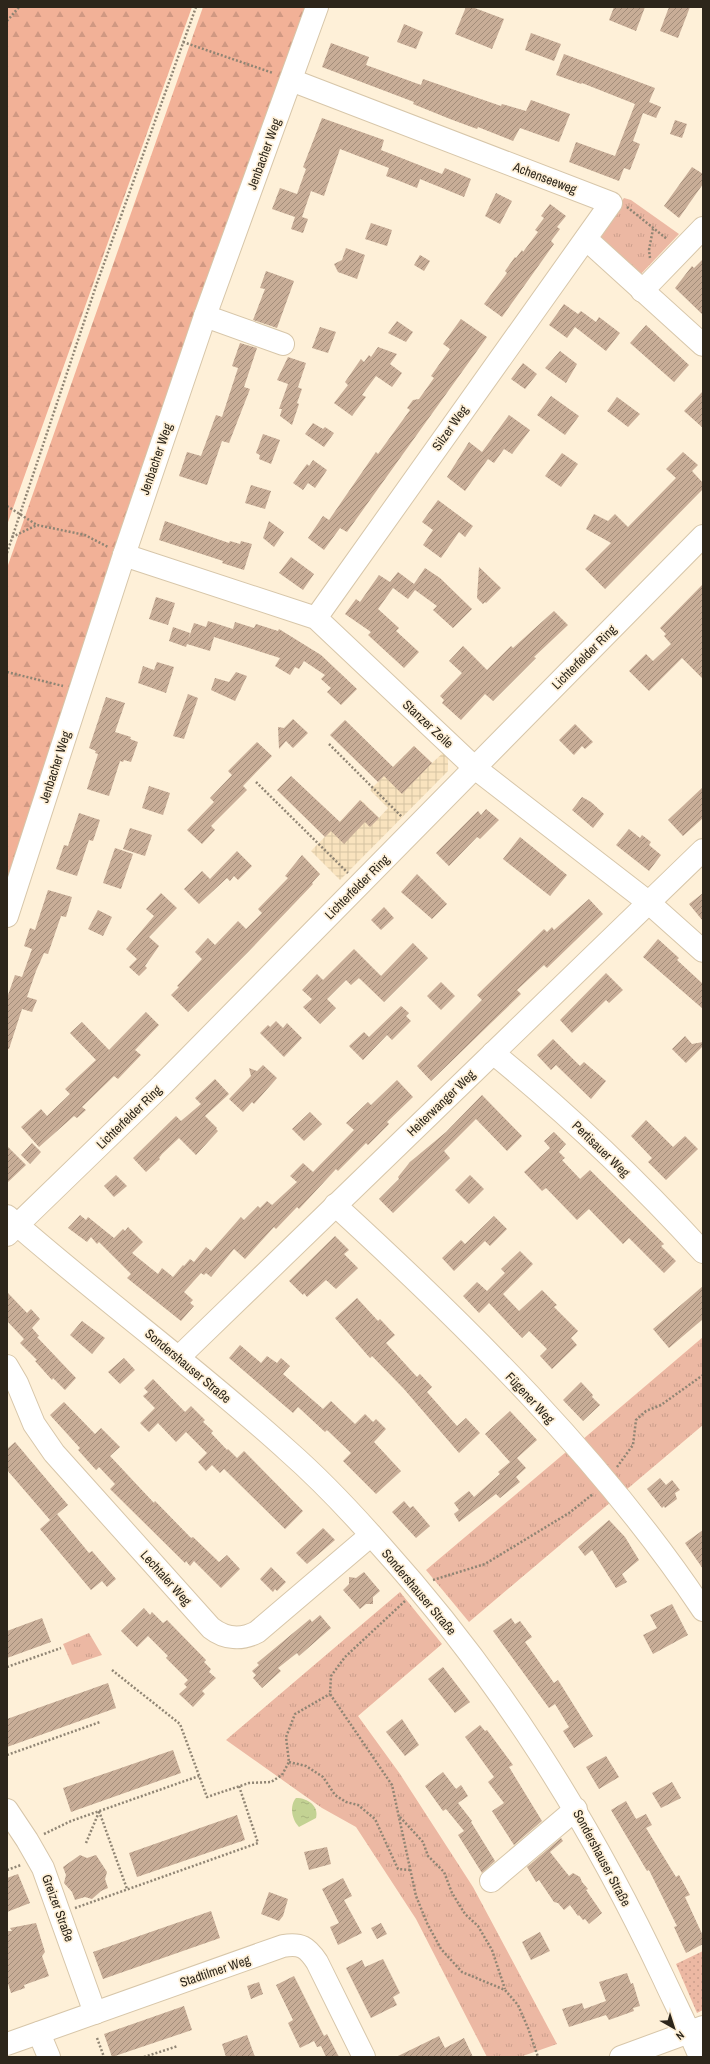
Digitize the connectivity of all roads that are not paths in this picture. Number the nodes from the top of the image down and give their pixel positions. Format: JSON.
{"nodes":[{"id":1,"x":317,"y":7,"type":"edge"},
{"id":2,"x":291,"y":80,"type":"junction"},
{"id":3,"x":703,"y":228,"type":"edge"},
{"id":4,"x":586,"y":239,"type":"junction"},
{"id":5,"x":642,"y":291,"type":"junction"},
{"id":6,"x":205,"y":316,"type":"junction"},
{"id":7,"x":282,"y":344,"type":"dead end"},
{"id":8,"x":703,"y":345,"type":"edge"},
{"id":9,"x":703,"y":536,"type":"edge"},
{"id":10,"x":124,"y":555,"type":"junction"},
{"id":11,"x":316,"y":618,"type":"junction"},
{"id":12,"x":475,"y":768,"type":"junction"},
{"id":13,"x":703,"y":850,"type":"edge"},
{"id":14,"x":648,"y":902,"type":"junction"},
{"id":15,"x":7,"y":916,"type":"edge"},
{"id":16,"x":703,"y":950,"type":"edge"},
{"id":17,"x":492,"y":1053,"type":"junction"},
{"id":18,"x":334,"y":1205,"type":"junction"},
{"id":19,"x":10,"y":1225,"type":"edge"},
{"id":20,"x":703,"y":1252,"type":"edge"},
{"id":21,"x":179,"y":1357,"type":"junction"},
{"id":22,"x":7,"y":1366,"type":"edge"},
{"id":23,"x":371,"y":1535,"type":"junction"},
{"id":24,"x":703,"y":1610,"type":"edge"},
{"id":25,"x":7,"y":1810,"type":"edge"},
{"id":26,"x":576,"y":1810,"type":"junction"},
{"id":27,"x":490,"y":1881,"type":"dead end"},
{"id":28,"x":95,"y":2013,"type":"junction"},
{"id":29,"x":696,"y":2030,"type":"edge"},
{"id":30,"x":39,"y":2032,"type":"junction"},
{"id":31,"x":7,"y":2044,"type":"edge"},
{"id":32,"x":49,"y":2057,"type":"edge"},
{"id":33,"x":364,"y":2057,"type":"edge"},
{"id":34,"x":621,"y":2057,"type":"edge"},
{"id":35,"x":700,"y":2057,"type":"edge"}],
"edges":[{"from":1,"to":2,"type":"street","name":"Jenbacher Weg"},
{"from":2,"to":4,"type":"street","name":"Achenseeweg"},
{"from":2,"to":6,"type":"street","name":"Jenbacher Weg"},
{"from":3,"to":5,"type":"street"},
{"from":4,"to":5,"type":"street"},
{"from":4,"to":11,"type":"street","name":"Silzer Weg"},
{"from":5,"to":8,"type":"street"},
{"from":6,"to":7,"type":"street"},
{"from":6,"to":10,"type":"street","name":"Jenbacher Weg"},
{"from":9,"to":12,"type":"street","name":"Lichterfelder Ring"},
{"from":10,"to":11,"type":"street","name":"Stanzer Zeile"},
{"from":10,"to":15,"type":"street","name":"Jenbacher Weg"},
{"from":11,"to":12,"type":"street","name":"Stanzer Zeile"},
{"from":12,"to":14,"type":"street","name":"Stanzer Zeile"},
{"from":12,"to":19,"type":"street","name":"Lichterfelder Ring"},
{"from":13,"to":14,"type":"street","name":"Heiterwanger Weg"},
{"from":14,"to":16,"type":"street","name":"Stanzer Zeile"},
{"from":14,"to":17,"type":"street","name":"Heiterwanger Weg"},
{"from":17,"to":18,"type":"street","name":"Heiterwanger Weg"},
{"from":17,"to":20,"type":"street","name":"Pertisauer Weg"},
{"from":18,"to":21,"type":"street","name":"Heiterwanger Weg"},
{"from":18,"to":24,"type":"street","name":"Fügener Weg"},
{"from":19,"to":21,"type":"street","name":"Sondershauser Straße"},
{"from":21,"to":23,"type":"street","name":"Sondershauser Straße"},
{"from":22,"to":23,"type":"street","name":"Lechtaler Weg"},
{"from":23,"to":26,"type":"street","name":"Sondershauser Straße"},
{"from":25,"to":28,"type":"street","name":"Greizer Straße"},
{"from":26,"to":27,"type":"street"},
{"from":26,"to":29,"type":"street","name":"Sondershauser Straße"},
{"from":28,"to":30,"type":"street","name":"Stadtilmer Weg"},
{"from":28,"to":33,"type":"street","name":"Stadtilmer Weg"},
{"from":29,"to":34,"type":"street"},
{"from":29,"to":35,"type":"street","name":"Sondershauser Straße"},
{"from":30,"to":31,"type":"street","name":"Stadtilmer Weg"},
{"from":30,"to":32,"type":"street"}]}
